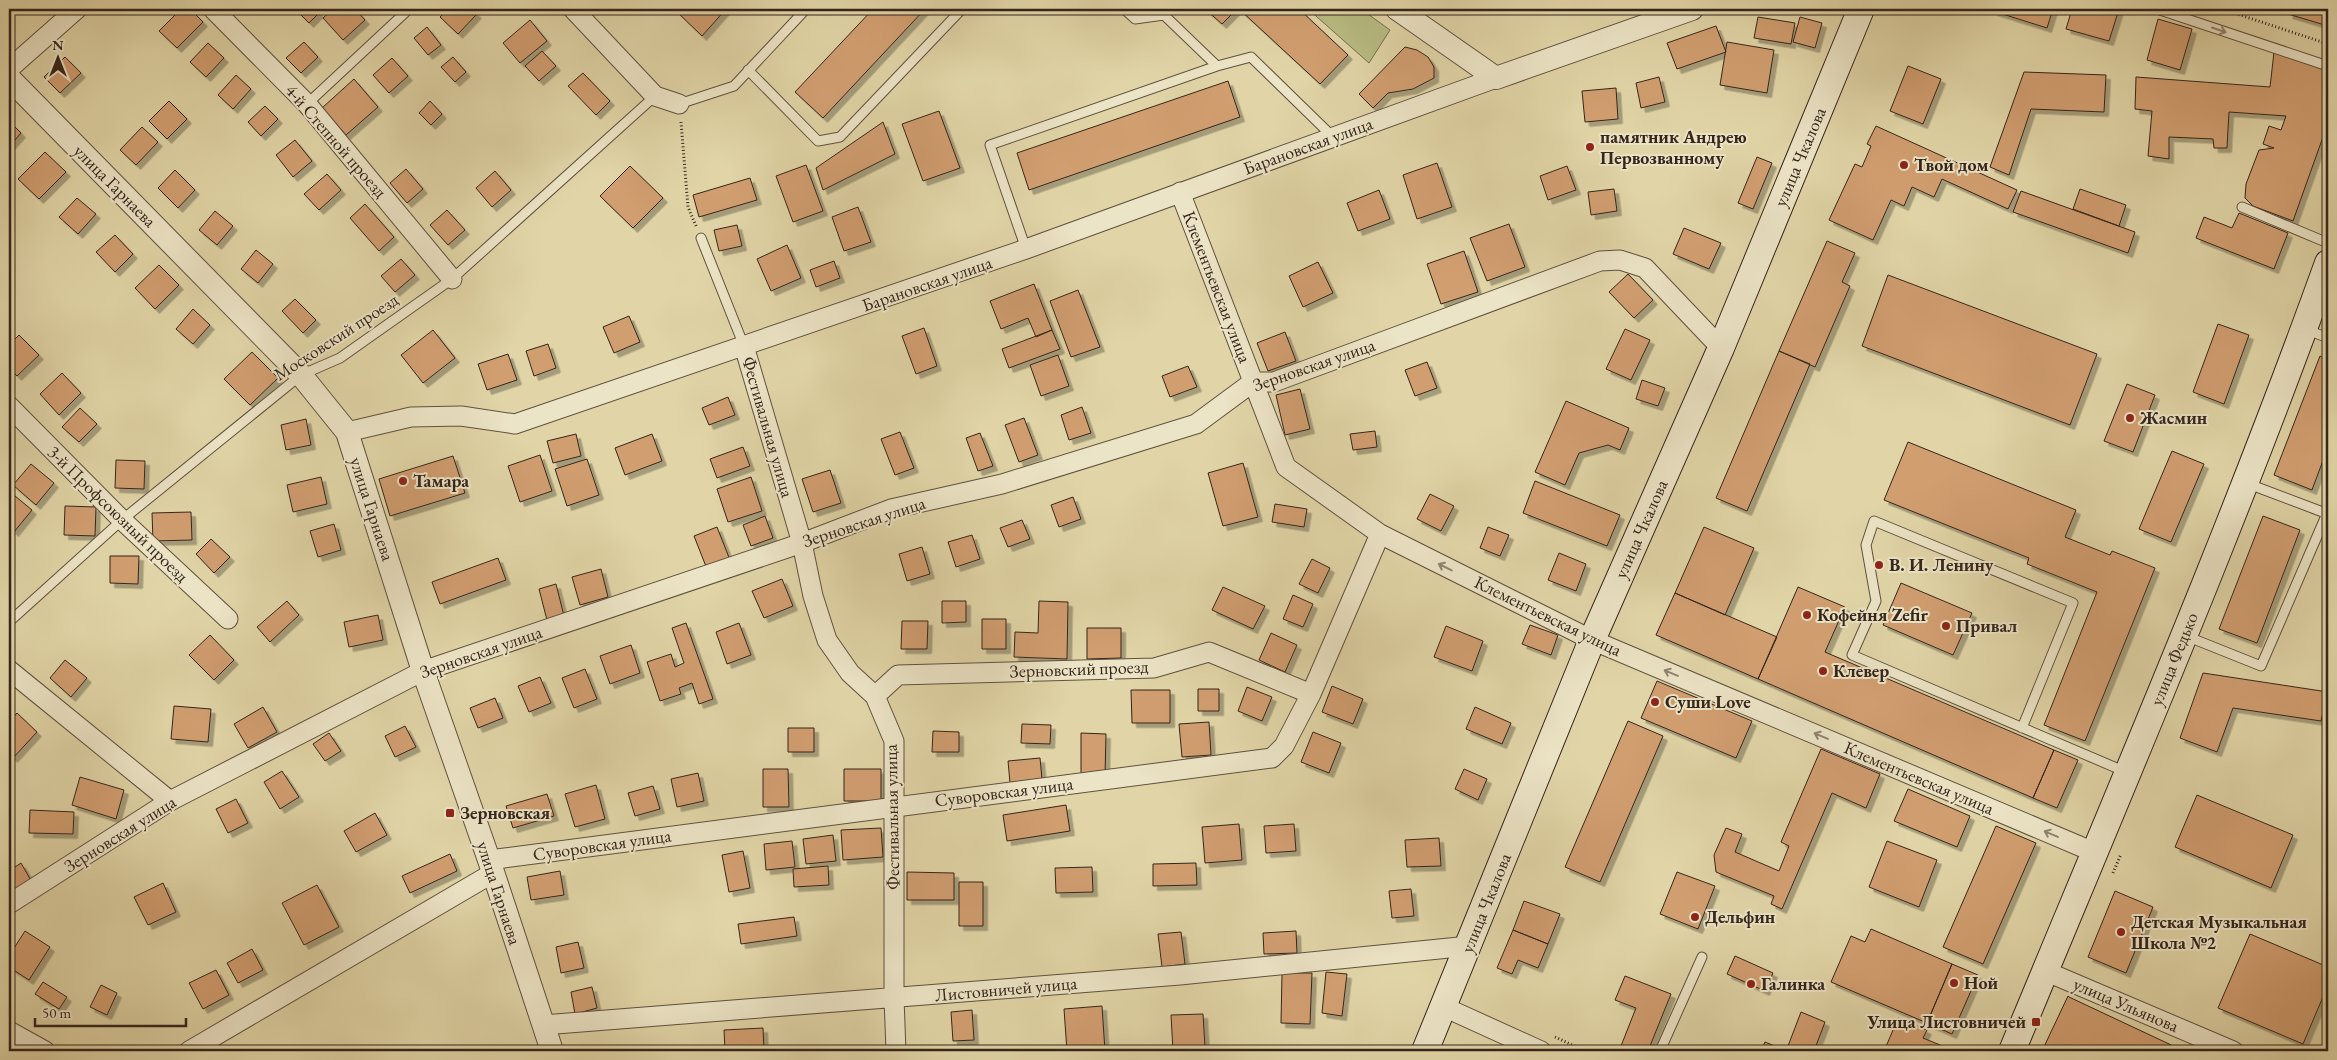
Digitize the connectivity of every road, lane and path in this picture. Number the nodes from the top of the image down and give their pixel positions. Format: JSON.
{"nodes":[{"id":1,"x":77,"y":9,"type":"edge"},
{"id":2,"x":213,"y":9,"type":"edge"},
{"id":3,"x":409,"y":9,"type":"edge"},
{"id":4,"x":573,"y":9,"type":"edge"},
{"id":5,"x":806,"y":9,"type":"edge"},
{"id":6,"x":962,"y":9,"type":"edge"},
{"id":7,"x":1124,"y":9,"type":"edge"},
{"id":8,"x":1397,"y":9,"type":"edge"},
{"id":9,"x":1692,"y":9,"type":"edge"},
{"id":10,"x":1861,"y":9,"type":"edge"},
{"id":11,"x":2156,"y":9,"type":"edge"},
{"id":12,"x":2222,"y":9,"type":"edge"},
{"id":13,"x":2328,"y":44,"type":"edge"},
{"id":14,"x":1217,"y":66,"type":"junction"},
{"id":15,"x":2328,"y":66,"type":"edge"},
{"id":16,"x":9,"y":69,"type":"edge"},
{"id":17,"x":748,"y":70,"type":"junction"},
{"id":18,"x":9,"y":78,"type":"edge"},
{"id":19,"x":1496,"y":78,"type":"junction"},
{"id":20,"x":655,"y":96,"type":"junction"},
{"id":21,"x":307,"y":104,"type":"junction"},
{"id":22,"x":679,"y":104,"type":"junction"},
{"id":23,"x":1333,"y":137,"type":"junction"},
{"id":24,"x":1180,"y":192,"type":"junction"},
{"id":25,"x":2242,"y":207,"type":"dead end"},
{"id":26,"x":701,"y":238,"type":"joint"},
{"id":27,"x":2328,"y":243,"type":"edge"},
{"id":28,"x":1026,"y":250,"type":"junction"},
{"id":29,"x":2328,"y":263,"type":"edge"},
{"id":30,"x":452,"y":279,"type":"junction"},
{"id":31,"x":2316,"y":333,"type":"edge"},
{"id":32,"x":744,"y":346,"type":"junction"},
{"id":33,"x":1720,"y":348,"type":"junction"},
{"id":34,"x":301,"y":375,"type":"junction"},
{"id":35,"x":1253,"y":382,"type":"junction"},
{"id":36,"x":9,"y":406,"type":"edge"},
{"id":37,"x":348,"y":432,"type":"junction"},
{"id":38,"x":2246,"y":483,"type":"junction"},
{"id":39,"x":2328,"y":513,"type":"edge"},
{"id":40,"x":122,"y":520,"type":"junction"},
{"id":41,"x":1380,"y":534,"type":"junction"},
{"id":42,"x":802,"y":543,"type":"junction"},
{"id":43,"x":228,"y":619,"type":"dead end"},
{"id":44,"x":9,"y":622,"type":"edge"},
{"id":45,"x":2184,"y":636,"type":"junction"},
{"id":46,"x":1592,"y":640,"type":"junction"},
{"id":47,"x":9,"y":670,"type":"edge"},
{"id":48,"x":423,"y":671,"type":"junction"},
{"id":49,"x":1311,"y":694,"type":"junction"},
{"id":50,"x":875,"y":696,"type":"junction"},
{"id":51,"x":2022,"y":728,"type":"junction"},
{"id":52,"x":2128,"y":773,"type":"junction"},
{"id":53,"x":170,"y":801,"type":"junction"},
{"id":54,"x":893,"y":807,"type":"junction"},
{"id":55,"x":2096,"y":853,"type":"junction"},
{"id":56,"x":491,"y":866,"type":"junction"},
{"id":57,"x":9,"y":904,"type":"edge"},
{"id":58,"x":1469,"y":946,"type":"junction"},
{"id":59,"x":1702,"y":957,"type":"dead end"},
{"id":60,"x":2045,"y":971,"type":"junction"},
{"id":61,"x":894,"y":998,"type":"junction"},
{"id":62,"x":1444,"y":1007,"type":"junction"},
{"id":63,"x":543,"y":1025,"type":"junction"},
{"id":64,"x":9,"y":1030,"type":"edge"},
{"id":65,"x":46,"y":1051,"type":"edge"},
{"id":66,"x":189,"y":1051,"type":"edge"},
{"id":67,"x":552,"y":1051,"type":"edge"},
{"id":68,"x":896,"y":1051,"type":"edge"},
{"id":69,"x":1426,"y":1051,"type":"edge"},
{"id":70,"x":1541,"y":1051,"type":"edge"},
{"id":71,"x":1660,"y":1051,"type":"edge"},
{"id":72,"x":2012,"y":1051,"type":"edge"},
{"id":73,"x":2233,"y":1051,"type":"edge"}],
"edges":[{"from":1,"to":16,"type":"street"},
{"from":2,"to":21,"type":"street","name":"4-й Степной проезд"},
{"from":3,"to":21,"type":"lane"},
{"from":4,"to":20,"type":"street"},
{"from":5,"to":17,"type":"lane"},
{"from":6,"to":17,"type":"lane"},
{"from":7,"to":14,"type":"lane"},
{"from":8,"to":19,"type":"street"},
{"from":9,"to":19,"type":"street"},
{"from":10,"to":33,"type":"main road","name":"улица Чкалова"},
{"from":11,"to":15,"type":"lane","one_way":true},
{"from":12,"to":13,"type":"path"},
{"from":14,"to":23,"type":"lane"},
{"from":14,"to":28,"type":"lane"},
{"from":17,"to":22,"type":"lane"},
{"from":18,"to":34,"type":"street","name":"улица Гарнаева"},
{"from":19,"to":23,"type":"street","name":"Барановская улица"},
{"from":20,"to":22,"type":"street"},
{"from":20,"to":30,"type":"lane","name":"Московский проезд"},
{"from":21,"to":30,"type":"street","name":"4-й Степной проезд"},
{"from":22,"to":26,"type":"path"},
{"from":23,"to":24,"type":"street","name":"Барановская улица"},
{"from":24,"to":28,"type":"street","name":"Барановская улица"},
{"from":24,"to":35,"type":"street","name":"Клементьевская улица"},
{"from":25,"to":27,"type":"lane"},
{"from":26,"to":32,"type":"lane"},
{"from":28,"to":32,"type":"street","name":"Барановская улица"},
{"from":29,"to":31,"type":"main road","name":"улица Федько"},
{"from":30,"to":34,"type":"lane","name":"Московский проезд"},
{"from":31,"to":38,"type":"main road","name":"улица Федько"},
{"from":32,"to":37,"type":"street","name":"Барановская улица"},
{"from":32,"to":42,"type":"street","name":"Фестивальная улица"},
{"from":33,"to":35,"type":"street","name":"Зерновская улица"},
{"from":33,"to":46,"type":"main road","name":"улица Чкалова"},
{"from":34,"to":37,"type":"street","name":"улица Гарнаева"},
{"from":34,"to":40,"type":"lane","name":"Московский проезд"},
{"from":35,"to":41,"type":"street","name":"Клементьевская улица"},
{"from":35,"to":42,"type":"street","name":"Зерновская улица"},
{"from":36,"to":40,"type":"street","name":"3-й Профсоюзный проезд"},
{"from":37,"to":48,"type":"street","name":"улица Гарнаева"},
{"from":38,"to":39,"type":"lane"},
{"from":38,"to":45,"type":"main road","name":"улица Федько"},
{"from":39,"to":45,"type":"lane"},
{"from":40,"to":43,"type":"street","name":"3-й Профсоюзный проезд"},
{"from":40,"to":44,"type":"lane","name":"Московский проезд"},
{"from":46,"to":41,"type":"street","name":"Клементьевская улица","one_way":true},
{"from":41,"to":49,"type":"street","name":"Суворовская улица"},
{"from":42,"to":48,"type":"street","name":"Зерновская улица"},
{"from":42,"to":50,"type":"street","name":"Фестивальная улица"},
{"from":45,"to":52,"type":"main road","name":"улица Федько"},
{"from":55,"to":46,"type":"street","name":"Клементьевская улица","one_way":true},
{"from":46,"to":58,"type":"main road","name":"улица Чкалова"},
{"from":47,"to":53,"type":"street"},
{"from":48,"to":53,"type":"street","name":"Зерновская улица"},
{"from":48,"to":56,"type":"street","name":"улица Гарнаева"},
{"from":49,"to":50,"type":"street","name":"Зерновский проезд"},
{"from":49,"to":54,"type":"street","name":"Суворовская улица"},
{"from":50,"to":54,"type":"street","name":"Фестивальная улица"},
{"from":51,"to":51,"type":"lane"},
{"from":51,"to":52,"type":"lane"},
{"from":52,"to":55,"type":"main road","name":"улица Федько"},
{"from":53,"to":57,"type":"street","name":"Зерновская улица"},
{"from":54,"to":56,"type":"street","name":"Суворовская улица"},
{"from":54,"to":61,"type":"street","name":"Фестивальная улица"},
{"from":55,"to":60,"type":"main road","name":"улица Федько"},
{"from":56,"to":63,"type":"street","name":"улица Гарнаева"},
{"from":56,"to":66,"type":"street","name":"Суворовская улица"},
{"from":58,"to":61,"type":"street","name":"Листовничей улица"},
{"from":58,"to":62,"type":"main road","name":"улица Чкалова"},
{"from":59,"to":71,"type":"lane"},
{"from":60,"to":72,"type":"main road","name":"улица Федько"},
{"from":60,"to":73,"type":"street","name":"улица Ульянова"},
{"from":61,"to":63,"type":"street","name":"Листовничей улица"},
{"from":61,"to":68,"type":"street","name":"Фестивальная улица"},
{"from":62,"to":69,"type":"main road","name":"улица Чкалова"},
{"from":62,"to":70,"type":"street"},
{"from":63,"to":67,"type":"street","name":"улица Гарнаева"},
{"from":64,"to":65,"type":"street"}]}
